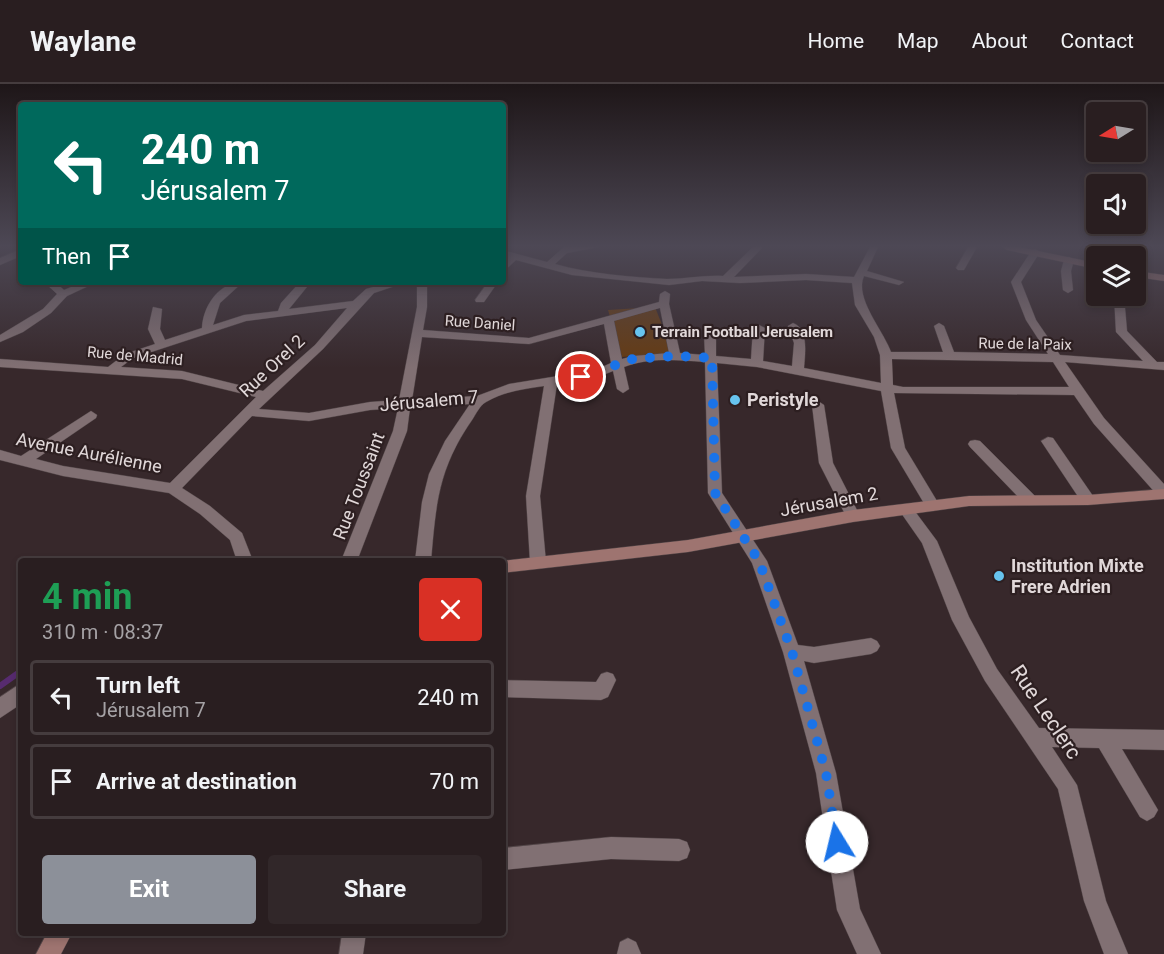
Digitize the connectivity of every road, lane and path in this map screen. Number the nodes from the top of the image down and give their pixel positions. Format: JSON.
{"nodes":[{"id":1,"x":56,"y":288,"type":"edge"},
{"id":2,"x":78,"y":288,"type":"edge"},
{"id":3,"x":230,"y":288,"type":"edge"},
{"id":4,"x":301,"y":288,"type":"edge"},
{"id":5,"x":382,"y":288,"type":"edge"},
{"id":6,"x":422,"y":288,"type":"edge"},
{"id":7,"x":489,"y":288,"type":"edge"},
{"id":8,"x":668,"y":288,"type":"edge"},
{"id":9,"x":859,"y":288,"type":"edge"},
{"id":10,"x":1018,"y":288,"type":"edge"},
{"id":11,"x":1068,"y":288,"type":"edge"},
{"id":12,"x":1068,"y":291,"type":"dead end"},
{"id":13,"x":63,"y":294,"type":"junction"},
{"id":14,"x":480,"y":300,"type":"dead end"},
{"id":15,"x":356,"y":304,"type":"junction"},
{"id":16,"x":664,"y":304,"type":"junction"},
{"id":17,"x":1120,"y":306,"type":"edge"},
{"id":18,"x":157,"y":309,"type":"dead end"},
{"id":19,"x":283,"y":312,"type":"junction"},
{"id":20,"x":608,"y":320,"type":"junction"},
{"id":21,"x":793,"y":326,"type":"dead end"},
{"id":22,"x":939,"y":326,"type":"dead end"},
{"id":23,"x":207,"y":328,"type":"junction"},
{"id":24,"x":759,"y":328,"type":"dead end"},
{"id":25,"x":418,"y":333,"type":"junction"},
{"id":26,"x":710,"y":334,"type":"dead end"},
{"id":27,"x":0,"y":339,"type":"edge"},
{"id":28,"x":161,"y":344,"type":"junction"},
{"id":29,"x":886,"y":355,"type":"junction"},
{"id":30,"x":675,"y":356,"type":"junction"},
{"id":31,"x":950,"y":356,"type":"junction"},
{"id":32,"x":712,"y":358,"type":"junction"},
{"id":33,"x":1059,"y":358,"type":"junction"},
{"id":34,"x":0,"y":363,"type":"edge"},
{"id":35,"x":757,"y":363,"type":"junction"},
{"id":36,"x":615,"y":364,"type":"junction"},
{"id":37,"x":1158,"y":366,"type":"edge"},
{"id":38,"x":112,"y":369,"type":"junction"},
{"id":39,"x":798,"y":371,"type":"junction"},
{"id":40,"x":551,"y":383,"type":"junction"},
{"id":41,"x":887,"y":388,"type":"junction"},
{"id":42,"x":623,"y":389,"type":"dead end"},
{"id":43,"x":1078,"y":391,"type":"junction"},
{"id":44,"x":265,"y":395,"type":"junction"},
{"id":45,"x":479,"y":400,"type":"junction"},
{"id":46,"x":406,"y":403,"type":"junction"},
{"id":47,"x":818,"y":405,"type":"dead end"},
{"id":48,"x":249,"y":412,"type":"junction"},
{"id":49,"x":91,"y":415,"type":"dead end"},
{"id":50,"x":1048,"y":441,"type":"dead end"},
{"id":51,"x":975,"y":444,"type":"dead end"},
{"id":52,"x":0,"y":455,"type":"edge"},
{"id":53,"x":22,"y":462,"type":"junction"},
{"id":54,"x":173,"y":489,"type":"junction"},
{"id":55,"x":1164,"y":494,"type":"edge"},
{"id":56,"x":1088,"y":500,"type":"junction"},
{"id":57,"x":1031,"y":501,"type":"junction"},
{"id":58,"x":933,"y":506,"type":"junction"},
{"id":59,"x":906,"y":510,"type":"junction"},
{"id":60,"x":853,"y":516,"type":"junction"},
{"id":61,"x":744,"y":537,"type":"junction"},
{"id":62,"x":244,"y":558,"type":"edge"},
{"id":63,"x":350,"y":558,"type":"edge"},
{"id":64,"x":423,"y":558,"type":"edge"},
{"id":65,"x":538,"y":562,"type":"junction"},
{"id":66,"x":506,"y":566,"type":"edge"},
{"id":67,"x":871,"y":646,"type":"dead end"},
{"id":68,"x":792,"y":652,"type":"junction"},
{"id":69,"x":607,"y":680,"type":"dead end"},
{"id":70,"x":506,"y":688,"type":"edge"},
{"id":71,"x":18,"y":694,"type":"edge"},
{"id":72,"x":0,"y":709,"type":"edge"},
{"id":73,"x":1032,"y":737,"type":"junction"},
{"id":74,"x":1105,"y":739,"type":"junction"},
{"id":75,"x":1164,"y":740,"type":"edge"},
{"id":76,"x":1147,"y":810,"type":"dead end"},
{"id":77,"x":679,"y":850,"type":"dead end"},
{"id":78,"x":506,"y":860,"type":"edge"},
{"id":79,"x":58,"y":936,"type":"edge"},
{"id":80,"x":354,"y":936,"type":"edge"},
{"id":81,"x":48,"y":954,"type":"edge"},
{"id":82,"x":351,"y":954,"type":"edge"},
{"id":83,"x":869,"y":954,"type":"edge"},
{"id":84,"x":1116,"y":954,"type":"edge"}],
"edges":[{"from":1,"to":13,"type":"street"},
{"from":2,"to":13,"type":"street"},
{"from":3,"to":23,"type":"street"},
{"from":4,"to":19,"type":"street"},
{"from":5,"to":15,"type":"street","name":"Rue Orel 2"},
{"from":6,"to":25,"type":"street","name":"Rue Toussaint"},
{"from":7,"to":14,"type":"street"},
{"from":8,"to":16,"type":"street"},
{"from":9,"to":29,"type":"street"},
{"from":10,"to":33,"type":"street"},
{"from":11,"to":12,"type":"street"},
{"from":13,"to":27,"type":"street"},
{"from":15,"to":19,"type":"street"},
{"from":15,"to":44,"type":"street","name":"Rue Orel 2"},
{"from":16,"to":20,"type":"street","name":"Rue Daniel"},
{"from":16,"to":30,"type":"street"},
{"from":17,"to":37,"type":"street"},
{"from":18,"to":28,"type":"street"},
{"from":19,"to":23,"type":"street"},
{"from":20,"to":25,"type":"street","name":"Rue Daniel"},
{"from":20,"to":36,"type":"street"},
{"from":21,"to":39,"type":"street"},
{"from":22,"to":31,"type":"street"},
{"from":23,"to":28,"type":"street"},
{"from":24,"to":35,"type":"street"},
{"from":25,"to":46,"type":"street","name":"Rue Toussaint"},
{"from":26,"to":32,"type":"street"},
{"from":28,"to":38,"type":"street"},
{"from":29,"to":31,"type":"street","name":"Rue de la Paix"},
{"from":29,"to":41,"type":"street"},
{"from":30,"to":32,"type":"street","name":"Jérusalem 7"},
{"from":30,"to":36,"type":"street","name":"Jérusalem 7"},
{"from":31,"to":33,"type":"street","name":"Rue de la Paix"},
{"from":32,"to":35,"type":"street","name":"Jérusalem 7"},
{"from":32,"to":61,"type":"street"},
{"from":33,"to":37,"type":"street","name":"Rue de la Paix"},
{"from":33,"to":43,"type":"street"},
{"from":34,"to":38,"type":"street","name":"Rue de Madrid"},
{"from":35,"to":39,"type":"street","name":"Jérusalem 7"},
{"from":36,"to":40,"type":"street","name":"Jérusalem 7"},
{"from":36,"to":42,"type":"street"},
{"from":38,"to":44,"type":"street","name":"Rue de Madrid"},
{"from":39,"to":41,"type":"street","name":"Jérusalem 7"},
{"from":40,"to":45,"type":"street","name":"Jérusalem 7"},
{"from":40,"to":65,"type":"street"},
{"from":41,"to":43,"type":"street","name":"Jérusalem 7"},
{"from":41,"to":58,"type":"street"},
{"from":43,"to":55,"type":"street"},
{"from":44,"to":48,"type":"street","name":"Rue Orel 2"},
{"from":45,"to":46,"type":"street","name":"Jérusalem 7"},
{"from":45,"to":64,"type":"street"},
{"from":46,"to":48,"type":"street","name":"Jérusalem 7"},
{"from":46,"to":63,"type":"street","name":"Rue Toussaint"},
{"from":47,"to":60,"type":"street"},
{"from":48,"to":54,"type":"street","name":"Rue Orel 2"},
{"from":49,"to":53,"type":"street"},
{"from":50,"to":56,"type":"street"},
{"from":51,"to":57,"type":"street"},
{"from":52,"to":53,"type":"street","name":"Avenue Aurélienne"},
{"from":53,"to":54,"type":"street","name":"Avenue Aurélienne"},
{"from":54,"to":62,"type":"street","name":"Avenue Aurélienne"},
{"from":55,"to":56,"type":"street","name":"Jérusalem 2"},
{"from":56,"to":57,"type":"street","name":"Jérusalem 2"},
{"from":57,"to":58,"type":"street","name":"Jérusalem 2"},
{"from":58,"to":59,"type":"street","name":"Jérusalem 2"},
{"from":59,"to":60,"type":"street","name":"Jérusalem 2"},
{"from":59,"to":73,"type":"street","name":"Rue Leclerc"},
{"from":60,"to":61,"type":"street","name":"Jérusalem 2"},
{"from":61,"to":65,"type":"street","name":"Jérusalem 2"},
{"from":61,"to":68,"type":"street"},
{"from":65,"to":66,"type":"street","name":"Jérusalem 2"},
{"from":67,"to":68,"type":"street"},
{"from":68,"to":83,"type":"street"},
{"from":69,"to":70,"type":"street"},
{"from":71,"to":72,"type":"street"},
{"from":73,"to":74,"type":"street"},
{"from":73,"to":84,"type":"street","name":"Rue Leclerc"},
{"from":74,"to":75,"type":"street"},
{"from":74,"to":76,"type":"street"},
{"from":77,"to":78,"type":"street"},
{"from":79,"to":81,"type":"street"},
{"from":80,"to":82,"type":"street"}]}
